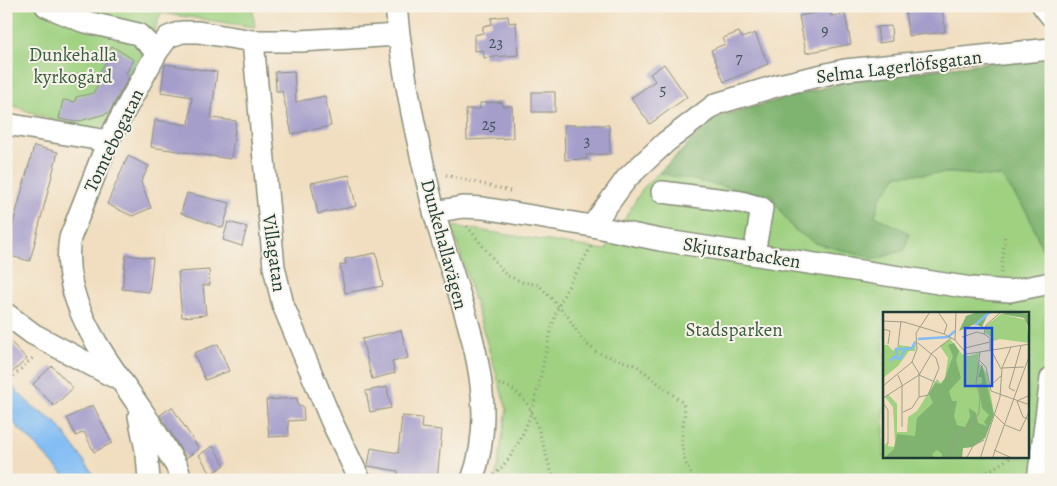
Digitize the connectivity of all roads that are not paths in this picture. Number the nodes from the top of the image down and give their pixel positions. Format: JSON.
{"nodes":[{"id":1,"x":46,"y":6,"type":"edge"},
{"id":2,"x":396,"y":6,"type":"edge"},
{"id":3,"x":1043,"y":6,"type":"edge"},
{"id":4,"x":1051,"y":16,"type":"edge"},
{"id":5,"x":398,"y":35,"type":"junction"},
{"id":6,"x":253,"y":41,"type":"junction"},
{"id":7,"x":1051,"y":49,"type":"edge"},
{"id":8,"x":157,"y":52,"type":"junction"},
{"id":9,"x":6,"y":124,"type":"edge"},
{"id":10,"x":108,"y":141,"type":"junction"},
{"id":11,"x":662,"y":192,"type":"dead end"},
{"id":12,"x":434,"y":212,"type":"junction"},
{"id":13,"x":592,"y":226,"type":"junction"},
{"id":14,"x":754,"y":254,"type":"junction"},
{"id":15,"x":1051,"y":283,"type":"edge"},
{"id":16,"x":6,"y":314,"type":"edge"},
{"id":17,"x":119,"y":377,"type":"junction"},
{"id":18,"x":1051,"y":378,"type":"edge"},
{"id":19,"x":134,"y":399,"type":"junction"},
{"id":20,"x":482,"y":478,"type":"edge"},
{"id":21,"x":149,"y":480,"type":"edge"},
{"id":22,"x":181,"y":480,"type":"edge"},
{"id":23,"x":360,"y":480,"type":"edge"},
{"id":24,"x":1038,"y":480,"type":"edge"}],
"edges":[{"from":1,"to":8,"type":"street"},
{"from":2,"to":5,"type":"street","name":"Dunkehallavägen"},
{"from":3,"to":4,"type":"street"},
{"from":5,"to":6,"type":"street","name":"Tomtebogatan"},
{"from":5,"to":12,"type":"street","name":"Dunkehallavägen"},
{"from":6,"to":8,"type":"street","name":"Tomtebogatan"},
{"from":6,"to":23,"type":"street","name":"Villagatan"},
{"from":7,"to":13,"type":"street","name":"Selma Lagerlöfsgatan"},
{"from":8,"to":10,"type":"street","name":"Tomtebogatan"},
{"from":9,"to":10,"type":"street"},
{"from":10,"to":17,"type":"street","name":"Tomtebogatan"},
{"from":11,"to":14,"type":"street"},
{"from":12,"to":13,"type":"street","name":"Skjutsarbacken"},
{"from":12,"to":20,"type":"street","name":"Dunkehallavägen"},
{"from":13,"to":14,"type":"street","name":"Skjutsarbacken"},
{"from":14,"to":15,"type":"street","name":"Skjutsarbacken"},
{"from":16,"to":17,"type":"street"},
{"from":17,"to":19,"type":"street","name":"Tomtebogatan"},
{"from":18,"to":24,"type":"street"},
{"from":19,"to":21,"type":"street"},
{"from":19,"to":22,"type":"street","name":"Tomtebogatan"}]}
